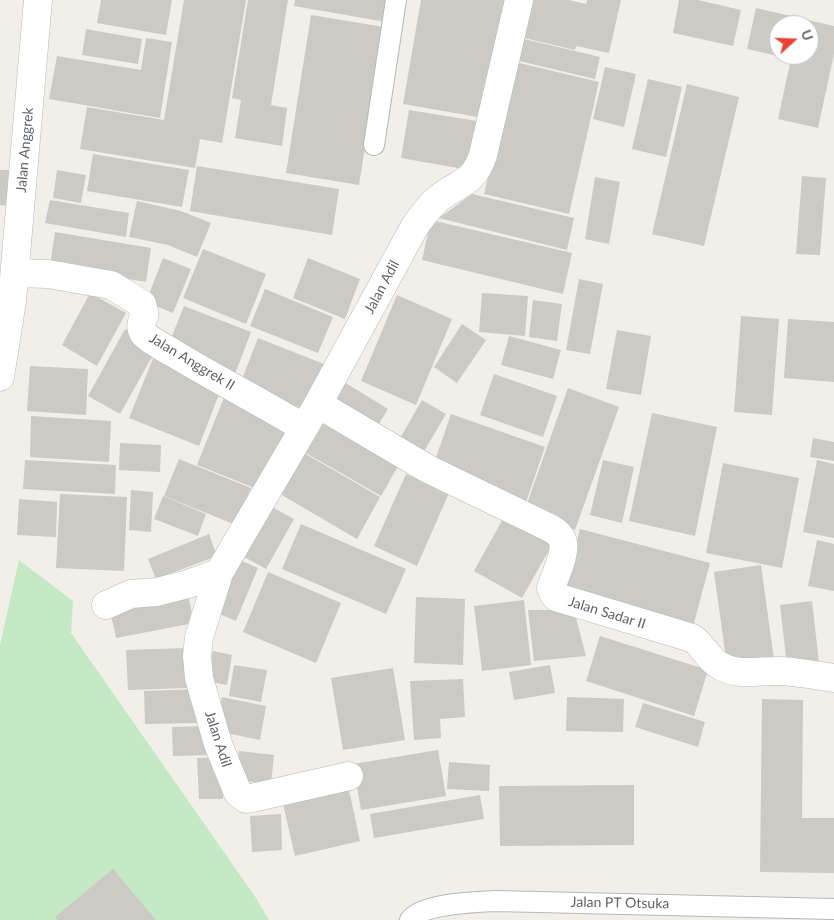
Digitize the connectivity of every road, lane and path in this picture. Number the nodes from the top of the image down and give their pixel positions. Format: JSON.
{"nodes":[{"id":1,"x":38,"y":0,"type":"edge"},
{"id":2,"x":396,"y":0,"type":"edge"},
{"id":3,"x":519,"y":0,"type":"edge"},
{"id":4,"x":374,"y":145,"type":"dead end"},
{"id":5,"x":15,"y":273,"type":"junction"},
{"id":6,"x":6,"y":299,"type":"edge"},
{"id":7,"x":0,"y":377,"type":"edge"},
{"id":8,"x":318,"y":404,"type":"junction"},
{"id":9,"x":304,"y":428,"type":"junction"},
{"id":10,"x":218,"y":573,"type":"junction"},
{"id":11,"x":106,"y":605,"type":"dead end"},
{"id":12,"x":834,"y":678,"type":"edge"},
{"id":13,"x":349,"y":776,"type":"dead end"},
{"id":14,"x":834,"y":909,"type":"edge"},
{"id":15,"x":410,"y":920,"type":"edge"}],
"edges":[{"from":1,"to":5,"type":"street","name":"Jalan Anggrek"},
{"from":2,"to":4,"type":"lane"},
{"from":3,"to":8,"type":"street","name":"Jalan Adil"},
{"from":5,"to":6,"type":"street","name":"Jalan Anggrek"},
{"from":5,"to":9,"type":"street","name":"Jalan Anggrek II"},
{"from":6,"to":7,"type":"street","name":"Jalan Anggrek"},
{"from":8,"to":9,"type":"street","name":"Jalan Adil"},
{"from":8,"to":12,"type":"street","name":"Jalan Sadar II"},
{"from":9,"to":10,"type":"street","name":"Jalan Adil"},
{"from":10,"to":11,"type":"street"},
{"from":10,"to":13,"type":"street","name":"Jalan Adil"},
{"from":14,"to":15,"type":"lane","name":"Jalan PT Otsuka"}]}
